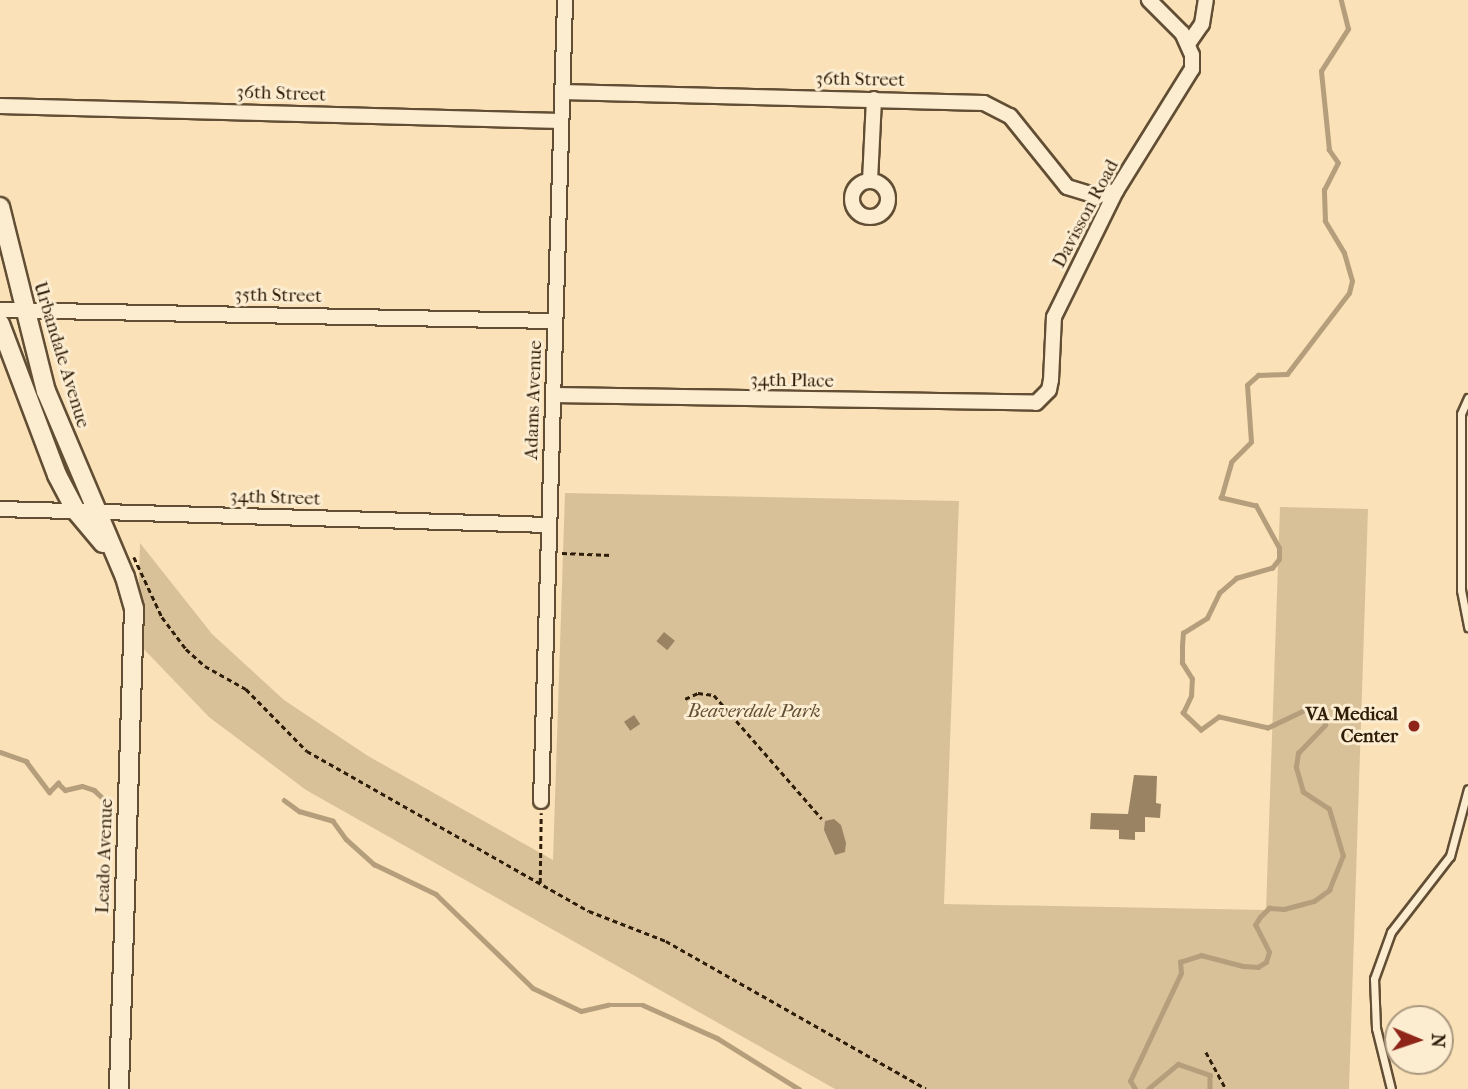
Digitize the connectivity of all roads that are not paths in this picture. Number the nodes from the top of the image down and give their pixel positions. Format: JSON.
{"nodes":[{"id":1,"x":565,"y":0,"type":"edge"},
{"id":2,"x":1149,"y":0,"type":"edge"},
{"id":3,"x":1206,"y":0,"type":"edge"},
{"id":4,"x":1188,"y":44,"type":"junction"},
{"id":5,"x":562,"y":92,"type":"junction"},
{"id":6,"x":874,"y":99,"type":"junction"},
{"id":7,"x":0,"y":106,"type":"edge"},
{"id":8,"x":561,"y":121,"type":"junction"},
{"id":9,"x":870,"y":181,"type":"dead end"},
{"id":10,"x":1116,"y":191,"type":"junction"},
{"id":11,"x":0,"y":207,"type":"edge"},
{"id":12,"x":0,"y":310,"type":"edge"},
{"id":13,"x":23,"y":310,"type":"junction"},
{"id":14,"x":555,"y":321,"type":"junction"},
{"id":15,"x":0,"y":324,"type":"edge"},
{"id":16,"x":553,"y":395,"type":"junction"},
{"id":17,"x":1468,"y":398,"type":"edge"},
{"id":18,"x":1029,"y":405,"type":"joint"},
{"id":19,"x":0,"y":509,"type":"edge"},
{"id":20,"x":76,"y":511,"type":"junction"},
{"id":21,"x":96,"y":512,"type":"junction"},
{"id":22,"x":549,"y":525,"type":"junction"},
{"id":23,"x":119,"y":548,"type":"junction"},
{"id":24,"x":133,"y":624,"type":"joint"},
{"id":25,"x":1468,"y":627,"type":"edge"},
{"id":26,"x":1468,"y":789,"type":"edge"},
{"id":27,"x":541,"y":801,"type":"road end"},
{"id":28,"x":120,"y":1089,"type":"edge"},
{"id":29,"x":1391,"y":1089,"type":"edge"}],
"edges":[{"from":1,"to":5,"type":"street","name":"Adams Avenue"},
{"from":2,"to":4,"type":"street"},
{"from":3,"to":4,"type":"street","name":"Davisson Road"},
{"from":4,"to":10,"type":"street","name":"Davisson Road"},
{"from":5,"to":6,"type":"street","name":"36th Street"},
{"from":5,"to":8,"type":"street","name":"Adams Avenue"},
{"from":6,"to":9,"type":"street"},
{"from":6,"to":10,"type":"street","name":"36th Street"},
{"from":7,"to":8,"type":"street","name":"36th Street"},
{"from":8,"to":14,"type":"street","name":"Adams Avenue"},
{"from":10,"to":18,"type":"street","name":"Davisson Road"},
{"from":11,"to":13,"type":"street","name":"Urbandale Avenue"},
{"from":12,"to":13,"type":"street","name":"35th Street"},
{"from":13,"to":14,"type":"street","name":"35th Street"},
{"from":13,"to":21,"type":"street","name":"Urbandale Avenue"},
{"from":14,"to":16,"type":"street","name":"Adams Avenue"},
{"from":15,"to":20,"type":"street","name":"Urbandale Avenue"},
{"from":16,"to":18,"type":"street","name":"34th Place"},
{"from":16,"to":22,"type":"street","name":"Adams Avenue"},
{"from":17,"to":25,"type":"lane"},
{"from":19,"to":20,"type":"street","name":"34th Street"},
{"from":20,"to":21,"type":"street","name":"34th Street"},
{"from":20,"to":23,"type":"street","name":"Urbandale Avenue"},
{"from":21,"to":22,"type":"street","name":"34th Street"},
{"from":21,"to":23,"type":"street","name":"Urbandale Avenue"},
{"from":22,"to":27,"type":"street","name":"Adams Avenue"},
{"from":23,"to":24,"type":"street","name":"Urbandale Avenue"},
{"from":24,"to":28,"type":"street","name":"Leado Avenue"},
{"from":26,"to":29,"type":"lane"}]}
